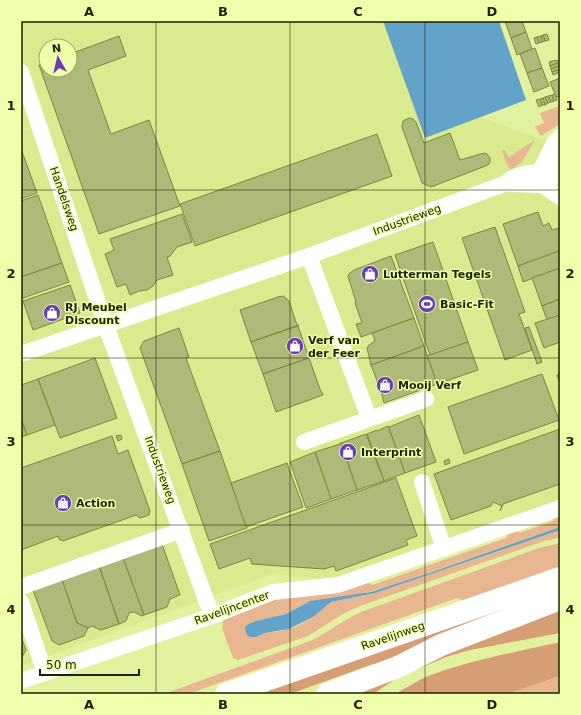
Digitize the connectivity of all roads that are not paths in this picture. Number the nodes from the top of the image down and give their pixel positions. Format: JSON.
{"nodes":[{"id":1,"x":21,"y":72,"type":"edge"},
{"id":2,"x":560,"y":137,"type":"edge"},
{"id":3,"x":551,"y":174,"type":"edge"},
{"id":4,"x":560,"y":197,"type":"edge"},
{"id":5,"x":309,"y":256,"type":"junction"},
{"id":6,"x":106,"y":326,"type":"junction"},
{"id":7,"x":21,"y":354,"type":"edge"},
{"id":8,"x":426,"y":399,"type":"dead end"},
{"id":9,"x":369,"y":418,"type":"junction"},
{"id":10,"x":304,"y":442,"type":"dead end"},
{"id":11,"x":422,"y":482,"type":"dead end"},
{"id":12,"x":560,"y":508,"type":"edge"},
{"id":13,"x":182,"y":530,"type":"junction"},
{"id":14,"x":444,"y":549,"type":"junction"},
{"id":15,"x":560,"y":578,"type":"edge"},
{"id":16,"x":21,"y":588,"type":"edge"},
{"id":17,"x":560,"y":599,"type":"edge"},
{"id":18,"x":21,"y":602,"type":"edge"},
{"id":19,"x":212,"y":616,"type":"junction"},
{"id":20,"x":45,"y":673,"type":"junction"},
{"id":21,"x":21,"y":681,"type":"edge"},
{"id":22,"x":226,"y":694,"type":"edge"},
{"id":23,"x":327,"y":694,"type":"edge"}],
"edges":[{"from":1,"to":6,"type":"street","name":"Handelsweg"},
{"from":2,"to":3,"type":"street"},
{"from":3,"to":4,"type":"street"},
{"from":3,"to":5,"type":"street","name":"Industrieweg"},
{"from":5,"to":6,"type":"street","name":"Industrieweg"},
{"from":5,"to":9,"type":"street"},
{"from":6,"to":7,"type":"street","name":"Industrieweg"},
{"from":6,"to":13,"type":"street","name":"Industrieweg"},
{"from":8,"to":9,"type":"street"},
{"from":9,"to":10,"type":"street"},
{"from":11,"to":14,"type":"street"},
{"from":12,"to":14,"type":"street","name":"Ravelijncenter"},
{"from":13,"to":16,"type":"street"},
{"from":13,"to":19,"type":"street","name":"Industrieweg"},
{"from":14,"to":19,"type":"street","name":"Ravelijncenter"},
{"from":15,"to":22,"type":"main road","name":"Ravelijnweg"},
{"from":17,"to":23,"type":"main road"},
{"from":18,"to":20,"type":"street"},
{"from":19,"to":20,"type":"street","name":"Ravelijncenter"},
{"from":20,"to":21,"type":"street","name":"Ravelijncenter"}]}
